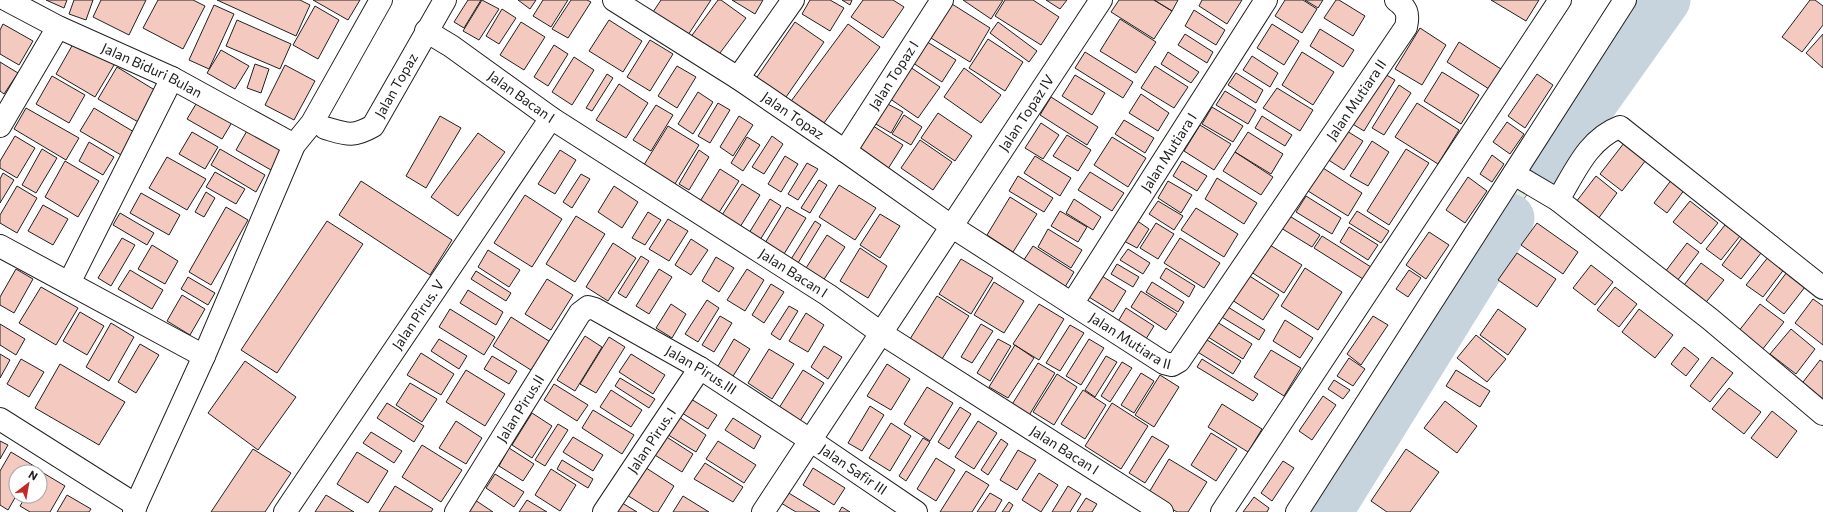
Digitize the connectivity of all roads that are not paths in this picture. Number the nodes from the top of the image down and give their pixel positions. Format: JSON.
{"nodes":[{"id":1,"x":7,"y":0,"type":"edge"},
{"id":2,"x":381,"y":0,"type":"edge"},
{"id":3,"x":445,"y":0,"type":"edge"},
{"id":4,"x":793,"y":0,"type":"edge"},
{"id":5,"x":942,"y":0,"type":"edge"},
{"id":6,"x":1101,"y":0,"type":"edge"},
{"id":7,"x":1266,"y":0,"type":"edge"},
{"id":8,"x":1396,"y":0,"type":"edge"},
{"id":9,"x":1560,"y":0,"type":"edge"},
{"id":10,"x":1625,"y":0,"type":"edge"},
{"id":11,"x":627,"y":4,"type":"edge"},
{"id":12,"x":58,"y":27,"type":"junction"},
{"id":13,"x":426,"y":31,"type":"junction"},
{"id":14,"x":172,"y":78,"type":"junction"},
{"id":15,"x":738,"y":78,"type":"junction"},
{"id":16,"x":551,"y":118,"type":"junction"},
{"id":17,"x":318,"y":125,"type":"junction"},
{"id":18,"x":0,"y":126,"type":"edge"},
{"id":19,"x":294,"y":145,"type":"junction"},
{"id":20,"x":845,"y":151,"type":"junction"},
{"id":21,"x":1536,"y":186,"type":"junction"},
{"id":22,"x":951,"y":226,"type":"junction"},
{"id":23,"x":0,"y":246,"type":"edge"},
{"id":24,"x":69,"y":283,"type":"junction"},
{"id":25,"x":1823,"y":288,"type":"edge"},
{"id":26,"x":1072,"y":304,"type":"junction"},
{"id":27,"x":588,"y":308,"type":"joint"},
{"id":28,"x":881,"y":332,"type":"junction"},
{"id":29,"x":204,"y":356,"type":"junction"},
{"id":30,"x":700,"y":368,"type":"junction"},
{"id":31,"x":1823,"y":414,"type":"edge"},
{"id":32,"x":0,"y":419,"type":"edge"},
{"id":33,"x":810,"y":440,"type":"junction"},
{"id":34,"x":135,"y":509,"type":"edge"},
{"id":35,"x":285,"y":512,"type":"edge"},
{"id":36,"x":456,"y":512,"type":"edge"},
{"id":37,"x":604,"y":512,"type":"edge"},
{"id":38,"x":762,"y":512,"type":"edge"},
{"id":39,"x":916,"y":512,"type":"edge"},
{"id":40,"x":1162,"y":512,"type":"edge"},
{"id":41,"x":1222,"y":512,"type":"edge"},
{"id":42,"x":1296,"y":512,"type":"edge"}],
"edges":[{"from":1,"to":12,"type":"street","name":"Jalan Biduri Bulan"},
{"from":2,"to":17,"type":"street"},
{"from":3,"to":13,"type":"street","name":"Jalan Topaz"},
{"from":4,"to":15,"type":"street"},
{"from":5,"to":20,"type":"street","name":"Jalan Topaz I"},
{"from":6,"to":22,"type":"street","name":"Jalan Topaz IV"},
{"from":7,"to":26,"type":"street","name":"Jalan Mutiara I"},
{"from":8,"to":26,"type":"street","name":"Jalan Mutiara II"},
{"from":9,"to":41,"type":"street"},
{"from":10,"to":21,"type":"street"},
{"from":11,"to":15,"type":"street","name":"Jalan Topaz"},
{"from":12,"to":14,"type":"street","name":"Jalan Biduri Bulan"},
{"from":12,"to":18,"type":"street"},
{"from":13,"to":16,"type":"street","name":"Jalan Bacan I"},
{"from":13,"to":17,"type":"street","name":"Jalan Topaz"},
{"from":14,"to":19,"type":"street","name":"Jalan Biduri Bulan"},
{"from":14,"to":24,"type":"street"},
{"from":15,"to":20,"type":"street","name":"Jalan Topaz"},
{"from":16,"to":28,"type":"street","name":"Jalan Bacan I"},
{"from":16,"to":35,"type":"street","name":"Jalan Pirus. V"},
{"from":17,"to":19,"type":"street"},
{"from":19,"to":29,"type":"street"},
{"from":20,"to":22,"type":"street","name":"Jalan Topaz"},
{"from":21,"to":25,"type":"street"},
{"from":21,"to":31,"type":"street"},
{"from":21,"to":42,"type":"street"},
{"from":22,"to":26,"type":"street","name":"Jalan Mutiara II"},
{"from":22,"to":28,"type":"street"},
{"from":23,"to":24,"type":"street"},
{"from":24,"to":29,"type":"street"},
{"from":27,"to":30,"type":"street","name":"Jalan Pirus.III"},
{"from":27,"to":36,"type":"street","name":"Jalan Pirus.II"},
{"from":28,"to":33,"type":"street"},
{"from":28,"to":40,"type":"street","name":"Jalan Bacan I"},
{"from":29,"to":34,"type":"street"},
{"from":30,"to":33,"type":"street","name":"Jalan Pirus.III"},
{"from":30,"to":37,"type":"street","name":"Jalan Pirus. I"},
{"from":32,"to":34,"type":"street"},
{"from":33,"to":38,"type":"street"},
{"from":33,"to":39,"type":"street","name":"Jalan Safir III"}]}
